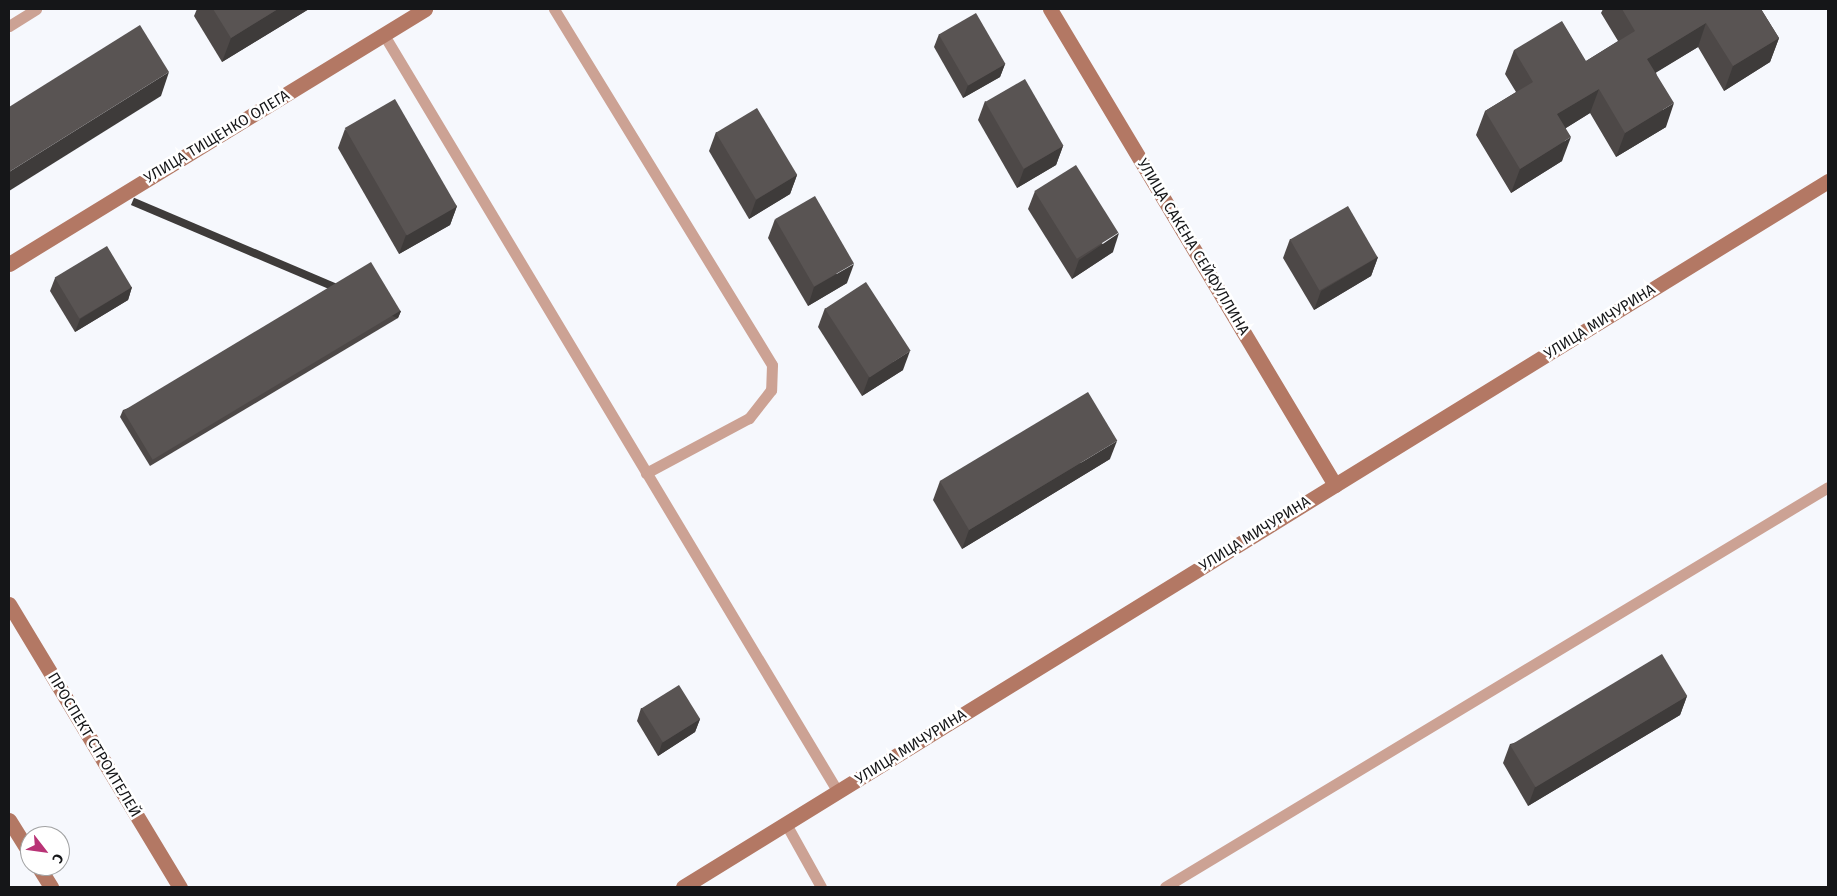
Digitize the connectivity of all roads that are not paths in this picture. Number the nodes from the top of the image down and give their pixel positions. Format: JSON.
{"nodes":[{"id":1,"x":36,"y":9,"type":"edge"},
{"id":2,"x":425,"y":9,"type":"edge"},
{"id":3,"x":554,"y":9,"type":"edge"},
{"id":4,"x":1050,"y":9,"type":"edge"},
{"id":5,"x":9,"y":26,"type":"edge"},
{"id":6,"x":384,"y":35,"type":"junction"},
{"id":7,"x":1828,"y":182,"type":"edge"},
{"id":8,"x":9,"y":264,"type":"edge"},
{"id":9,"x":646,"y":472,"type":"junction"},
{"id":10,"x":1335,"y":485,"type":"junction"},
{"id":11,"x":1828,"y":487,"type":"edge"},
{"id":12,"x":9,"y":604,"type":"edge"},
{"id":13,"x":838,"y":792,"type":"junction"},
{"id":14,"x":9,"y":820,"type":"edge"},
{"id":15,"x":786,"y":824,"type":"junction"},
{"id":16,"x":20,"y":838,"type":"edge"},
{"id":17,"x":44,"y":876,"type":"edge"},
{"id":18,"x":51,"y":887,"type":"edge"},
{"id":19,"x":180,"y":887,"type":"edge"},
{"id":20,"x":683,"y":887,"type":"edge"},
{"id":21,"x":821,"y":887,"type":"edge"},
{"id":22,"x":1164,"y":887,"type":"edge"}],
"edges":[{"from":1,"to":5,"type":"lane"},
{"from":2,"to":6,"type":"street","name":"УЛИЦА ТИЩЕНКО ОЛЕГА"},
{"from":3,"to":9,"type":"lane"},
{"from":4,"to":10,"type":"street","name":"УЛИЦА САКЕНА СЕЙФУЛЛИНА"},
{"from":6,"to":8,"type":"street","name":"УЛИЦА ТИЩЕНКО ОЛЕГА"},
{"from":6,"to":9,"type":"lane"},
{"from":7,"to":10,"type":"street","name":"УЛИЦА МИЧУРИНА"},
{"from":9,"to":13,"type":"lane"},
{"from":10,"to":13,"type":"street","name":"УЛИЦА МИЧУРИНА"},
{"from":11,"to":22,"type":"lane"},
{"from":12,"to":19,"type":"street","name":"ПРОСПЕКТ СТРОИТЕЛЕЙ"},
{"from":13,"to":15,"type":"street","name":"УЛИЦА МИЧУРИНА"},
{"from":14,"to":16,"type":"street"},
{"from":15,"to":20,"type":"street","name":"УЛИЦА МИЧУРИНА"},
{"from":15,"to":21,"type":"lane"},
{"from":17,"to":18,"type":"street"}]}
